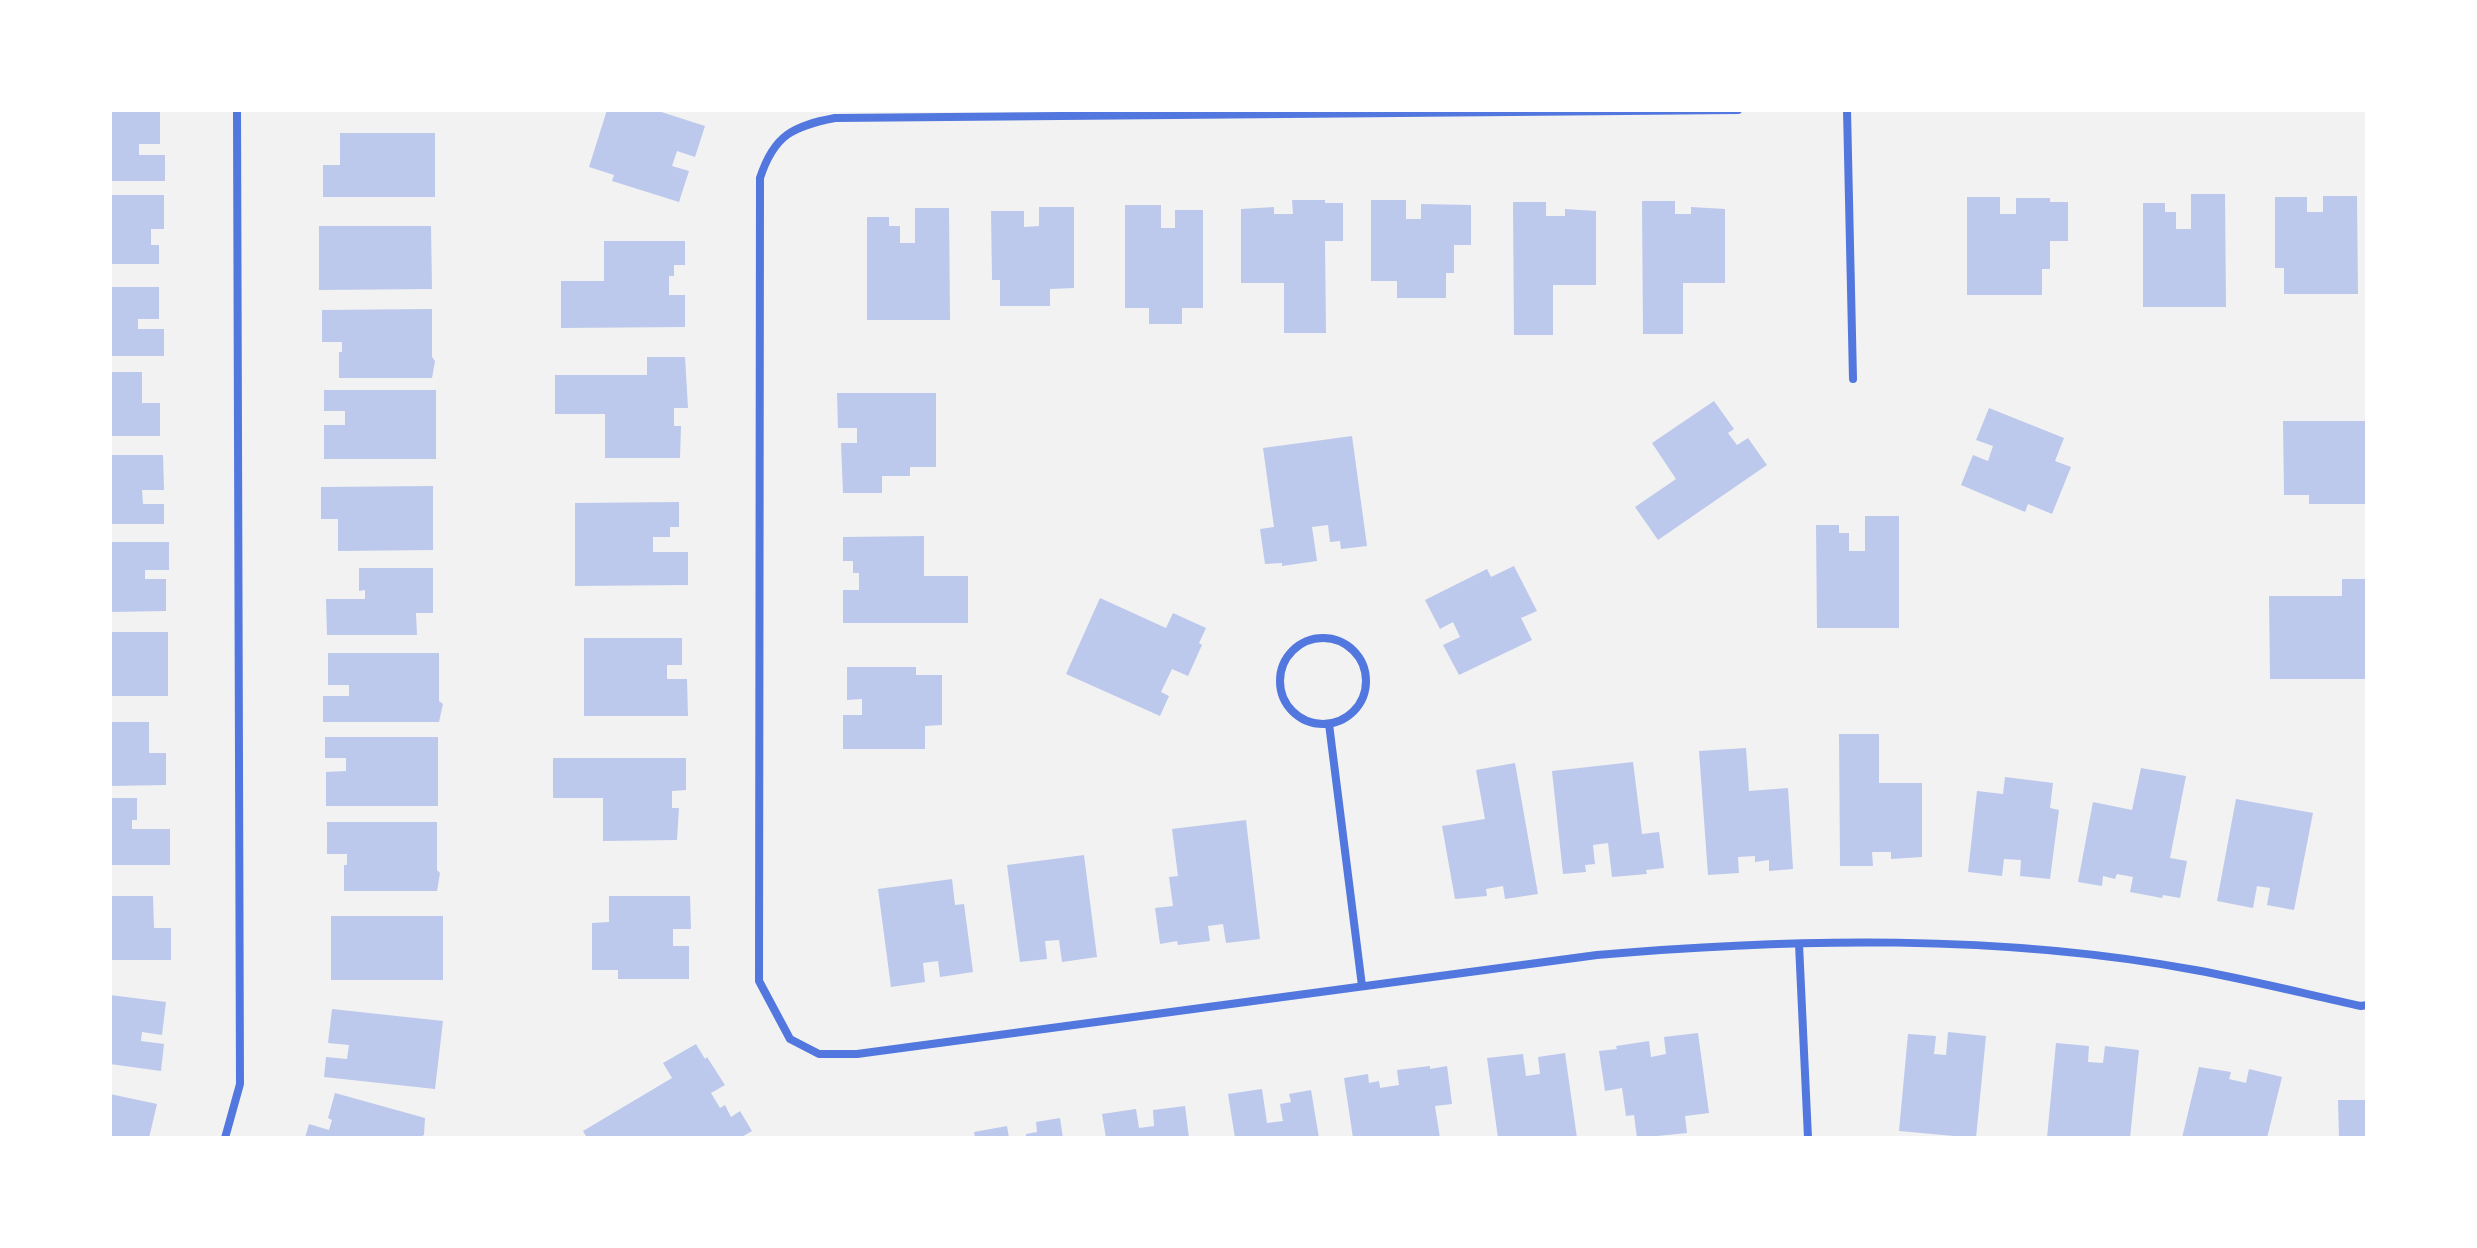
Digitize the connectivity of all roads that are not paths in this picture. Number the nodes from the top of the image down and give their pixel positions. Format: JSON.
{"nodes":[{"id":1,"x":237,"y":110,"type":"edge"},
{"id":2,"x":1738,"y":110,"type":"edge"},
{"id":3,"x":1847,"y":110,"type":"edge"},
{"id":4,"x":1853,"y":379,"type":"dead end"},
{"id":5,"x":1329,"y":724,"type":"junction"},
{"id":6,"x":1799,"y":944,"type":"junction"},
{"id":7,"x":1362,"y":986,"type":"junction"},
{"id":8,"x":2367,"y":1005,"type":"edge"},
{"id":9,"x":225,"y":1138,"type":"edge"},
{"id":10,"x":1808,"y":1138,"type":"edge"}],
"edges":[{"from":1,"to":9,"type":"street"},
{"from":2,"to":7,"type":"street"},
{"from":3,"to":4,"type":"street"},
{"from":5,"to":5,"type":"street"},
{"from":5,"to":7,"type":"street"},
{"from":6,"to":7,"type":"street"},
{"from":6,"to":8,"type":"street"},
{"from":6,"to":10,"type":"street"}]}
